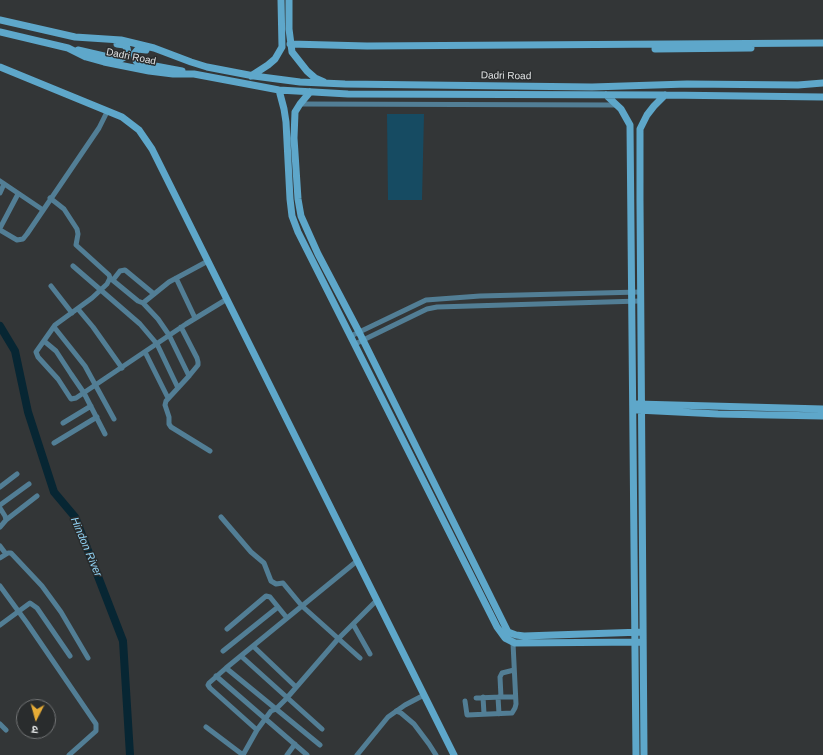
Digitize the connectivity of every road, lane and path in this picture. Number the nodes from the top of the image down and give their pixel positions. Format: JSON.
{"nodes":[{"id":1,"x":281,"y":0,"type":"edge"},
{"id":2,"x":289,"y":0,"type":"edge"},
{"id":3,"x":285,"y":18,"type":"junction"},
{"id":4,"x":0,"y":20,"type":"edge"},
{"id":5,"x":0,"y":32,"type":"edge"},
{"id":6,"x":76,"y":37,"type":"junction"},
{"id":7,"x":823,"y":43,"type":"edge"},
{"id":8,"x":291,"y":47,"type":"junction"},
{"id":9,"x":68,"y":48,"type":"junction"},
{"id":10,"x":823,"y":48,"type":"edge"},
{"id":11,"x":191,"y":62,"type":"junction"},
{"id":12,"x":0,"y":67,"type":"edge"},
{"id":13,"x":194,"y":74,"type":"junction"},
{"id":14,"x":252,"y":76,"type":"junction"},
{"id":15,"x":823,"y":83,"type":"edge"},
{"id":16,"x":328,"y":84,"type":"junction"},
{"id":17,"x":279,"y":90,"type":"junction"},
{"id":18,"x":310,"y":92,"type":"junction"},
{"id":19,"x":606,"y":95,"type":"junction"},
{"id":20,"x":665,"y":95,"type":"junction"},
{"id":21,"x":823,"y":97,"type":"edge"},
{"id":22,"x":300,"y":104,"type":"junction"},
{"id":23,"x":616,"y":105,"type":"junction"},
{"id":24,"x":107,"y":112,"type":"junction"},
{"id":25,"x":2,"y":183,"type":"edge"},
{"id":26,"x":0,"y":194,"type":"edge"},
{"id":27,"x":18,"y":194,"type":"junction"},
{"id":28,"x":50,"y":198,"type":"junction"},
{"id":29,"x":630,"y":201,"type":"junction"},
{"id":30,"x":640,"y":202,"type":"junction"},
{"id":31,"x":43,"y":210,"type":"junction"},
{"id":32,"x":0,"y":229,"type":"edge"},
{"id":33,"x":208,"y":261,"type":"junction"},
{"id":34,"x":73,"y":266,"type":"dead end"},
{"id":35,"x":176,"y":278,"type":"junction"},
{"id":36,"x":111,"y":279,"type":"junction"},
{"id":37,"x":51,"y":286,"type":"dead end"},
{"id":38,"x":101,"y":289,"type":"junction"},
{"id":39,"x":640,"y":292,"type":"junction"},
{"id":40,"x":632,"y":293,"type":"junction"},
{"id":41,"x":154,"y":294,"type":"junction"},
{"id":42,"x":227,"y":299,"type":"junction"},
{"id":43,"x":632,"y":300,"type":"junction"},
{"id":44,"x":640,"y":301,"type":"junction"},
{"id":45,"x":143,"y":303,"type":"junction"},
{"id":46,"x":78,"y":309,"type":"junction"},
{"id":47,"x":72,"y":313,"type":"junction"},
{"id":48,"x":195,"y":318,"type":"junction"},
{"id":49,"x":54,"y":327,"type":"junction"},
{"id":50,"x":181,"y":327,"type":"junction"},
{"id":51,"x":359,"y":332,"type":"junction"},
{"id":52,"x":169,"y":335,"type":"junction"},
{"id":53,"x":351,"y":336,"type":"junction"},
{"id":54,"x":362,"y":340,"type":"junction"},
{"id":55,"x":44,"y":341,"type":"junction"},
{"id":56,"x":157,"y":344,"type":"junction"},
{"id":57,"x":355,"y":344,"type":"junction"},
{"id":58,"x":145,"y":352,"type":"junction"},
{"id":59,"x":122,"y":368,"type":"junction"},
{"id":60,"x":189,"y":376,"type":"junction"},
{"id":61,"x":96,"y":385,"type":"junction"},
{"id":62,"x":178,"y":388,"type":"junction"},
{"id":63,"x":84,"y":393,"type":"junction"},
{"id":64,"x":168,"y":398,"type":"junction"},
{"id":65,"x":91,"y":406,"type":"junction"},
{"id":66,"x":633,"y":407,"type":"junction"},
{"id":67,"x":641,"y":407,"type":"junction"},
{"id":68,"x":823,"y":409,"type":"edge"},
{"id":69,"x":823,"y":416,"type":"edge"},
{"id":70,"x":97,"y":418,"type":"junction"},
{"id":71,"x":114,"y":419,"type":"dead end"},
{"id":72,"x":63,"y":423,"type":"dead end"},
{"id":73,"x":105,"y":434,"type":"dead end"},
{"id":74,"x":54,"y":443,"type":"dead end"},
{"id":75,"x":210,"y":451,"type":"dead end"},
{"id":76,"x":17,"y":474,"type":"dead end"},
{"id":77,"x":29,"y":484,"type":"dead end"},
{"id":78,"x":0,"y":487,"type":"edge"},
{"id":79,"x":37,"y":496,"type":"dead end"},
{"id":80,"x":0,"y":507,"type":"edge"},
{"id":81,"x":221,"y":517,"type":"dead end"},
{"id":82,"x":6,"y":520,"type":"junction"},
{"id":83,"x":0,"y":527,"type":"edge"},
{"id":84,"x":0,"y":546,"type":"edge"},
{"id":85,"x":6,"y":554,"type":"junction"},
{"id":86,"x":0,"y":558,"type":"edge"},
{"id":87,"x":357,"y":561,"type":"junction"},
{"id":88,"x":0,"y":586,"type":"edge"},
{"id":89,"x":377,"y":600,"type":"junction"},
{"id":90,"x":302,"y":606,"type":"junction"},
{"id":91,"x":278,"y":607,"type":"junction"},
{"id":92,"x":19,"y":611,"type":"junction"},
{"id":93,"x":287,"y":618,"type":"junction"},
{"id":94,"x":353,"y":624,"type":"junction"},
{"id":95,"x":0,"y":625,"type":"edge"},
{"id":96,"x":227,"y":629,"type":"dead end"},
{"id":97,"x":643,"y":632,"type":"junction"},
{"id":98,"x":635,"y":633,"type":"junction"},
{"id":99,"x":512,"y":639,"type":"junction"},
{"id":100,"x":338,"y":640,"type":"junction"},
{"id":101,"x":635,"y":642,"type":"junction"},
{"id":102,"x":643,"y":642,"type":"junction"},
{"id":103,"x":253,"y":646,"type":"junction"},
{"id":104,"x":224,"y":651,"type":"dead end"},
{"id":105,"x":370,"y":654,"type":"dead end"},
{"id":106,"x":70,"y":656,"type":"dead end"},
{"id":107,"x":241,"y":656,"type":"junction"},
{"id":108,"x":88,"y":658,"type":"dead end"},
{"id":109,"x":360,"y":658,"type":"dead end"},
{"id":110,"x":226,"y":668,"type":"junction"},
{"id":111,"x":514,"y":670,"type":"junction"},
{"id":112,"x":216,"y":676,"type":"junction"},
{"id":113,"x":296,"y":687,"type":"junction"},
{"id":114,"x":424,"y":695,"type":"junction"},
{"id":115,"x":483,"y":697,"type":"junction"},
{"id":116,"x":500,"y":697,"type":"junction"},
{"id":117,"x":515,"y":697,"type":"junction"},
{"id":118,"x":476,"y":698,"type":"dead end"},
{"id":119,"x":286,"y":699,"type":"junction"},
{"id":120,"x":465,"y":701,"type":"dead end"},
{"id":121,"x":276,"y":709,"type":"junction"},
{"id":122,"x":396,"y":711,"type":"junction"},
{"id":123,"x":484,"y":714,"type":"junction"},
{"id":124,"x":499,"y":714,"type":"junction"},
{"id":125,"x":265,"y":718,"type":"junction"},
{"id":126,"x":0,"y":724,"type":"edge"},
{"id":127,"x":206,"y":727,"type":"dead end"},
{"id":128,"x":322,"y":729,"type":"dead end"},
{"id":129,"x":6,"y":730,"type":"dead end"},
{"id":130,"x":257,"y":730,"type":"junction"},
{"id":131,"x":295,"y":744,"type":"junction"},
{"id":132,"x":320,"y":745,"type":"dead end"},
{"id":133,"x":69,"y":755,"type":"edge"},
{"id":134,"x":243,"y":755,"type":"edge"},
{"id":135,"x":287,"y":755,"type":"edge"},
{"id":136,"x":307,"y":755,"type":"edge"},
{"id":137,"x":358,"y":755,"type":"edge"},
{"id":138,"x":436,"y":755,"type":"edge"},
{"id":139,"x":454,"y":755,"type":"edge"},
{"id":140,"x":636,"y":755,"type":"edge"},
{"id":141,"x":644,"y":755,"type":"edge"}],
"edges":[{"from":1,"to":3,"type":"street"},
{"from":2,"to":3,"type":"street"},
{"from":3,"to":8,"type":"street"},
{"from":3,"to":14,"type":"street"},
{"from":4,"to":6,"type":"street","name":"Dadri Road"},
{"from":5,"to":9,"type":"street","name":"Dadri Road"},
{"from":6,"to":9,"type":"street","name":"Dadri Road"},
{"from":6,"to":11,"type":"street","name":"Dadri Road"},
{"from":7,"to":8,"type":"street"},
{"from":8,"to":10,"type":"street"},
{"from":8,"to":16,"type":"street"},
{"from":9,"to":13,"type":"street","name":"Dadri Road"},
{"from":11,"to":13,"type":"street","name":"Dadri Road"},
{"from":11,"to":14,"type":"street","name":"Dadri Road"},
{"from":12,"to":24,"type":"street"},
{"from":13,"to":17,"type":"street","name":"Dadri Road"},
{"from":14,"to":16,"type":"street","name":"Dadri Road"},
{"from":15,"to":16,"type":"street","name":"Dadri Road"},
{"from":17,"to":18,"type":"street","name":"Dadri Road"},
{"from":17,"to":53,"type":"street"},
{"from":18,"to":19,"type":"street","name":"Dadri Road"},
{"from":18,"to":22,"type":"street"},
{"from":19,"to":20,"type":"street","name":"Dadri Road"},
{"from":19,"to":23,"type":"street"},
{"from":20,"to":21,"type":"street","name":"Dadri Road"},
{"from":20,"to":30,"type":"street"},
{"from":22,"to":23,"type":"street"},
{"from":22,"to":51,"type":"street"},
{"from":23,"to":29,"type":"street"},
{"from":24,"to":28,"type":"street"},
{"from":24,"to":33,"type":"street"},
{"from":25,"to":26,"type":"street"},
{"from":25,"to":27,"type":"street"},
{"from":27,"to":31,"type":"street"},
{"from":27,"to":32,"type":"street"},
{"from":28,"to":31,"type":"street"},
{"from":28,"to":36,"type":"street"},
{"from":29,"to":30,"type":"street"},
{"from":29,"to":40,"type":"street"},
{"from":30,"to":39,"type":"street"},
{"from":31,"to":32,"type":"street"},
{"from":33,"to":35,"type":"street"},
{"from":33,"to":42,"type":"street"},
{"from":34,"to":38,"type":"street"},
{"from":35,"to":41,"type":"street"},
{"from":35,"to":48,"type":"street"},
{"from":36,"to":38,"type":"street"},
{"from":36,"to":41,"type":"street"},
{"from":36,"to":45,"type":"street"},
{"from":37,"to":47,"type":"street"},
{"from":38,"to":46,"type":"street"},
{"from":38,"to":56,"type":"street"},
{"from":39,"to":40,"type":"street"},
{"from":39,"to":44,"type":"street"},
{"from":40,"to":43,"type":"street"},
{"from":40,"to":51,"type":"street"},
{"from":41,"to":45,"type":"street"},
{"from":42,"to":48,"type":"street"},
{"from":42,"to":87,"type":"street"},
{"from":43,"to":44,"type":"street"},
{"from":43,"to":54,"type":"street"},
{"from":43,"to":66,"type":"street"},
{"from":44,"to":67,"type":"street"},
{"from":45,"to":52,"type":"street"},
{"from":46,"to":47,"type":"street"},
{"from":46,"to":59,"type":"street"},
{"from":47,"to":49,"type":"street"},
{"from":48,"to":50,"type":"street"},
{"from":49,"to":55,"type":"street"},
{"from":49,"to":61,"type":"street"},
{"from":50,"to":52,"type":"street"},
{"from":50,"to":60,"type":"street"},
{"from":51,"to":53,"type":"street"},
{"from":51,"to":54,"type":"street"},
{"from":52,"to":56,"type":"street"},
{"from":52,"to":60,"type":"street"},
{"from":53,"to":57,"type":"street"},
{"from":54,"to":57,"type":"street"},
{"from":54,"to":99,"type":"street"},
{"from":55,"to":63,"type":"street"},
{"from":55,"to":63,"type":"street"},
{"from":56,"to":58,"type":"street"},
{"from":56,"to":62,"type":"street"},
{"from":57,"to":99,"type":"street"},
{"from":58,"to":59,"type":"street"},
{"from":58,"to":64,"type":"street"},
{"from":59,"to":61,"type":"street"},
{"from":60,"to":62,"type":"street"},
{"from":61,"to":63,"type":"street"},
{"from":61,"to":71,"type":"street"},
{"from":62,"to":64,"type":"street"},
{"from":63,"to":65,"type":"street"},
{"from":64,"to":75,"type":"street"},
{"from":65,"to":70,"type":"street"},
{"from":65,"to":72,"type":"street"},
{"from":66,"to":67,"type":"street"},
{"from":66,"to":98,"type":"street"},
{"from":67,"to":68,"type":"street"},
{"from":67,"to":69,"type":"street"},
{"from":67,"to":97,"type":"street"},
{"from":70,"to":73,"type":"street"},
{"from":70,"to":74,"type":"street"},
{"from":76,"to":78,"type":"street"},
{"from":77,"to":80,"type":"street"},
{"from":79,"to":82,"type":"street"},
{"from":80,"to":82,"type":"street"},
{"from":81,"to":90,"type":"street"},
{"from":82,"to":83,"type":"street"},
{"from":84,"to":85,"type":"street"},
{"from":85,"to":86,"type":"street"},
{"from":85,"to":108,"type":"street"},
{"from":87,"to":89,"type":"street"},
{"from":87,"to":90,"type":"street"},
{"from":88,"to":92,"type":"street"},
{"from":89,"to":94,"type":"street"},
{"from":89,"to":114,"type":"street"},
{"from":90,"to":93,"type":"street"},
{"from":90,"to":100,"type":"street"},
{"from":91,"to":93,"type":"street"},
{"from":91,"to":96,"type":"street"},
{"from":91,"to":104,"type":"street"},
{"from":92,"to":95,"type":"street"},
{"from":92,"to":106,"type":"street"},
{"from":92,"to":133,"type":"street"},
{"from":93,"to":103,"type":"street"},
{"from":94,"to":100,"type":"street"},
{"from":94,"to":105,"type":"street"},
{"from":97,"to":98,"type":"street"},
{"from":97,"to":102,"type":"street"},
{"from":98,"to":99,"type":"street"},
{"from":98,"to":101,"type":"street"},
{"from":99,"to":101,"type":"street"},
{"from":99,"to":111,"type":"street"},
{"from":100,"to":109,"type":"street"},
{"from":100,"to":113,"type":"street"},
{"from":101,"to":102,"type":"street"},
{"from":101,"to":140,"type":"street"},
{"from":102,"to":141,"type":"street"},
{"from":103,"to":107,"type":"street"},
{"from":103,"to":113,"type":"street"},
{"from":107,"to":110,"type":"street"},
{"from":107,"to":119,"type":"street"},
{"from":110,"to":112,"type":"street"},
{"from":110,"to":121,"type":"street"},
{"from":111,"to":116,"type":"street"},
{"from":111,"to":117,"type":"street"},
{"from":112,"to":125,"type":"street"},
{"from":112,"to":130,"type":"street"},
{"from":113,"to":119,"type":"street"},
{"from":114,"to":122,"type":"street"},
{"from":114,"to":139,"type":"street"},
{"from":115,"to":116,"type":"street"},
{"from":115,"to":118,"type":"street"},
{"from":115,"to":123,"type":"street"},
{"from":116,"to":117,"type":"street"},
{"from":116,"to":124,"type":"street"},
{"from":117,"to":124,"type":"street"},
{"from":119,"to":121,"type":"street"},
{"from":119,"to":128,"type":"street"},
{"from":120,"to":123,"type":"street"},
{"from":121,"to":125,"type":"street"},
{"from":121,"to":132,"type":"street"},
{"from":122,"to":137,"type":"street"},
{"from":122,"to":138,"type":"street"},
{"from":123,"to":124,"type":"street"},
{"from":125,"to":130,"type":"street"},
{"from":125,"to":131,"type":"street"},
{"from":126,"to":129,"type":"street"},
{"from":127,"to":134,"type":"street"},
{"from":130,"to":134,"type":"street"},
{"from":131,"to":135,"type":"street"},
{"from":131,"to":136,"type":"street"}]}
